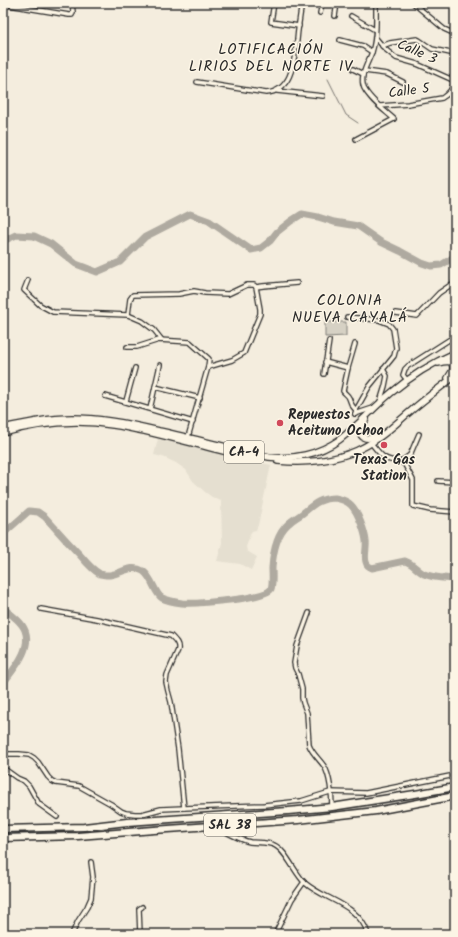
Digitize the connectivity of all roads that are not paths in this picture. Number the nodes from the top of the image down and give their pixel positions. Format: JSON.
{"nodes":[{"id":1,"x":72,"y":3,"type":"edge"},
{"id":2,"x":274,"y":3,"type":"edge"},
{"id":3,"x":302,"y":3,"type":"edge"},
{"id":4,"x":322,"y":3,"type":"edge"},
{"id":5,"x":337,"y":3,"type":"edge"},
{"id":6,"x":376,"y":3,"type":"edge"},
{"id":7,"x":413,"y":3,"type":"edge"},
{"id":8,"x":3,"y":4,"type":"edge"},
{"id":9,"x":320,"y":13,"type":"dead end"},
{"id":10,"x":335,"y":16,"type":"dead end"},
{"id":11,"x":351,"y":16,"type":"dead end"},
{"id":12,"x":298,"y":26,"type":"junction"},
{"id":13,"x":376,"y":30,"type":"junction"},
{"id":14,"x":455,"y":34,"type":"edge"},
{"id":15,"x":375,"y":37,"type":"junction"},
{"id":16,"x":340,"y":40,"type":"dead end"},
{"id":17,"x":382,"y":46,"type":"junction"},
{"id":18,"x":372,"y":52,"type":"junction"},
{"id":19,"x":455,"y":54,"type":"edge"},
{"id":20,"x":353,"y":69,"type":"dead end"},
{"id":21,"x":364,"y":72,"type":"junction"},
{"id":22,"x":455,"y":80,"type":"edge"},
{"id":23,"x":197,"y":82,"type":"dead end"},
{"id":24,"x":403,"y":82,"type":"dead end"},
{"id":25,"x":277,"y":91,"type":"junction"},
{"id":26,"x":323,"y":96,"type":"dead end"},
{"id":27,"x":380,"y":106,"type":"junction"},
{"id":28,"x":356,"y":139,"type":"dead end"},
{"id":29,"x":28,"y":280,"type":"dead end"},
{"id":30,"x":455,"y":282,"type":"edge"},
{"id":31,"x":297,"y":283,"type":"dead end"},
{"id":32,"x":256,"y":288,"type":"junction"},
{"id":33,"x":396,"y":313,"type":"dead end"},
{"id":34,"x":128,"y":315,"type":"junction"},
{"id":35,"x":347,"y":317,"type":"dead end"},
{"id":36,"x":455,"y":336,"type":"edge"},
{"id":37,"x":162,"y":340,"type":"junction"},
{"id":38,"x":329,"y":341,"type":"dead end"},
{"id":39,"x":355,"y":344,"type":"dead end"},
{"id":40,"x":127,"y":347,"type":"dead end"},
{"id":41,"x":455,"y":353,"type":"edge"},
{"id":42,"x":325,"y":362,"type":"junction"},
{"id":43,"x":160,"y":365,"type":"dead end"},
{"id":44,"x":428,"y":366,"type":"junction"},
{"id":45,"x":208,"y":367,"type":"junction"},
{"id":46,"x":135,"y":368,"type":"dead end"},
{"id":47,"x":348,"y":368,"type":"junction"},
{"id":48,"x":384,"y":369,"type":"junction"},
{"id":49,"x":324,"y":374,"type":"dead end"},
{"id":50,"x":455,"y":376,"type":"edge"},
{"id":51,"x":407,"y":380,"type":"junction"},
{"id":52,"x":385,"y":386,"type":"junction"},
{"id":53,"x":155,"y":387,"type":"junction"},
{"id":54,"x":394,"y":390,"type":"junction"},
{"id":55,"x":437,"y":390,"type":"junction"},
{"id":56,"x":105,"y":396,"type":"dead end"},
{"id":57,"x":200,"y":398,"type":"junction"},
{"id":58,"x":126,"y":401,"type":"junction"},
{"id":59,"x":380,"y":403,"type":"junction"},
{"id":60,"x":150,"y":409,"type":"junction"},
{"id":61,"x":356,"y":410,"type":"junction"},
{"id":62,"x":372,"y":410,"type":"junction"},
{"id":63,"x":193,"y":422,"type":"junction"},
{"id":64,"x":3,"y":428,"type":"edge"},
{"id":65,"x":388,"y":431,"type":"junction"},
{"id":66,"x":3,"y":433,"type":"edge"},
{"id":67,"x":419,"y":434,"type":"dead end"},
{"id":68,"x":188,"y":437,"type":"junction"},
{"id":69,"x":371,"y":443,"type":"junction"},
{"id":70,"x":402,"y":461,"type":"junction"},
{"id":71,"x":438,"y":481,"type":"dead end"},
{"id":72,"x":455,"y":482,"type":"edge"},
{"id":73,"x":455,"y":512,"type":"edge"},
{"id":74,"x":41,"y":609,"type":"dead end"},
{"id":75,"x":309,"y":613,"type":"dead end"},
{"id":76,"x":3,"y":754,"type":"edge"},
{"id":77,"x":3,"y":768,"type":"edge"},
{"id":78,"x":455,"y":775,"type":"edge"},
{"id":79,"x":455,"y":787,"type":"edge"},
{"id":80,"x":330,"y":792,"type":"junction"},
{"id":81,"x":455,"y":796,"type":"edge"},
{"id":82,"x":332,"y":807,"type":"junction"},
{"id":83,"x":184,"y":808,"type":"junction"},
{"id":84,"x":57,"y":817,"type":"dead end"},
{"id":85,"x":223,"y":825,"type":"junction"},
{"id":86,"x":3,"y":829,"type":"edge"},
{"id":87,"x":3,"y":838,"type":"edge"},
{"id":88,"x":91,"y":862,"type":"dead end"},
{"id":89,"x":304,"y":882,"type":"junction"},
{"id":90,"x":142,"y":907,"type":"dead end"},
{"id":91,"x":72,"y":934,"type":"edge"},
{"id":92,"x":140,"y":934,"type":"edge"},
{"id":93,"x":275,"y":934,"type":"edge"},
{"id":94,"x":368,"y":934,"type":"edge"}],
"edges":[{"from":1,"to":8,"type":"street"},
{"from":2,"to":12,"type":"street"},
{"from":3,"to":12,"type":"street"},
{"from":4,"to":9,"type":"street"},
{"from":5,"to":10,"type":"street"},
{"from":6,"to":13,"type":"street"},
{"from":7,"to":14,"type":"street"},
{"from":11,"to":13,"type":"street"},
{"from":12,"to":25,"type":"street"},
{"from":13,"to":15,"type":"street"},
{"from":15,"to":17,"type":"street","name":"Calle 3"},
{"from":15,"to":18,"type":"street"},
{"from":16,"to":18,"type":"street"},
{"from":17,"to":19,"type":"street"},
{"from":17,"to":22,"type":"street","name":"Calle 3"},
{"from":18,"to":21,"type":"street"},
{"from":20,"to":21,"type":"street"},
{"from":21,"to":24,"type":"street"},
{"from":21,"to":27,"type":"street"},
{"from":22,"to":27,"type":"street","name":"Calle 5"},
{"from":23,"to":25,"type":"street"},
{"from":25,"to":26,"type":"street"},
{"from":27,"to":28,"type":"street"},
{"from":29,"to":34,"type":"street"},
{"from":30,"to":33,"type":"street"},
{"from":31,"to":32,"type":"street"},
{"from":32,"to":34,"type":"street"},
{"from":32,"to":45,"type":"street"},
{"from":34,"to":37,"type":"street"},
{"from":35,"to":48,"type":"street"},
{"from":36,"to":51,"type":"street"},
{"from":37,"to":40,"type":"street"},
{"from":37,"to":45,"type":"street"},
{"from":38,"to":42,"type":"street"},
{"from":39,"to":47,"type":"street"},
{"from":41,"to":44,"type":"main road","number":"CA-4"},
{"from":42,"to":47,"type":"street"},
{"from":42,"to":49,"type":"street"},
{"from":43,"to":53,"type":"street"},
{"from":44,"to":51,"type":"main road","number":"CA-4"},
{"from":44,"to":55,"type":"main road"},
{"from":45,"to":57,"type":"street"},
{"from":46,"to":58,"type":"street"},
{"from":47,"to":61,"type":"street"},
{"from":48,"to":52,"type":"street"},
{"from":48,"to":61,"type":"street"},
{"from":50,"to":55,"type":"main road","number":"CA-4"},
{"from":51,"to":54,"type":"main road","number":"CA-4"},
{"from":52,"to":54,"type":"street"},
{"from":52,"to":59,"type":"street"},
{"from":53,"to":57,"type":"street"},
{"from":53,"to":60,"type":"street"},
{"from":54,"to":59,"type":"main road","number":"CA-4"},
{"from":55,"to":65,"type":"main road","number":"CA-4"},
{"from":56,"to":58,"type":"street"},
{"from":57,"to":63,"type":"street"},
{"from":58,"to":60,"type":"street"},
{"from":59,"to":62,"type":"main road","number":"CA-4"},
{"from":60,"to":63,"type":"street"},
{"from":61,"to":62,"type":"street"},
{"from":62,"to":65,"type":"main road"},
{"from":62,"to":68,"type":"main road","number":"CA-4"},
{"from":63,"to":68,"type":"street"},
{"from":64,"to":68,"type":"main road","number":"CA-4"},
{"from":65,"to":69,"type":"main road","number":"CA-4"},
{"from":66,"to":69,"type":"main road","number":"CA-4"},
{"from":67,"to":70,"type":"street"},
{"from":69,"to":70,"type":"street"},
{"from":70,"to":73,"type":"street"},
{"from":71,"to":72,"type":"street"},
{"from":74,"to":83,"type":"street"},
{"from":75,"to":80,"type":"street"},
{"from":76,"to":83,"type":"street"},
{"from":77,"to":84,"type":"street"},
{"from":78,"to":80,"type":"street"},
{"from":79,"to":82,"type":"highway","number":"SAL 38"},
{"from":80,"to":82,"type":"street"},
{"from":80,"to":83,"type":"street"},
{"from":81,"to":85,"type":"highway","number":"SAL 38"},
{"from":82,"to":86,"type":"highway","number":"SAL 38"},
{"from":85,"to":87,"type":"highway","number":"SAL 38"},
{"from":85,"to":89,"type":"street"},
{"from":88,"to":91,"type":"street"},
{"from":89,"to":93,"type":"street"},
{"from":89,"to":94,"type":"street"},
{"from":90,"to":92,"type":"street"}]}
